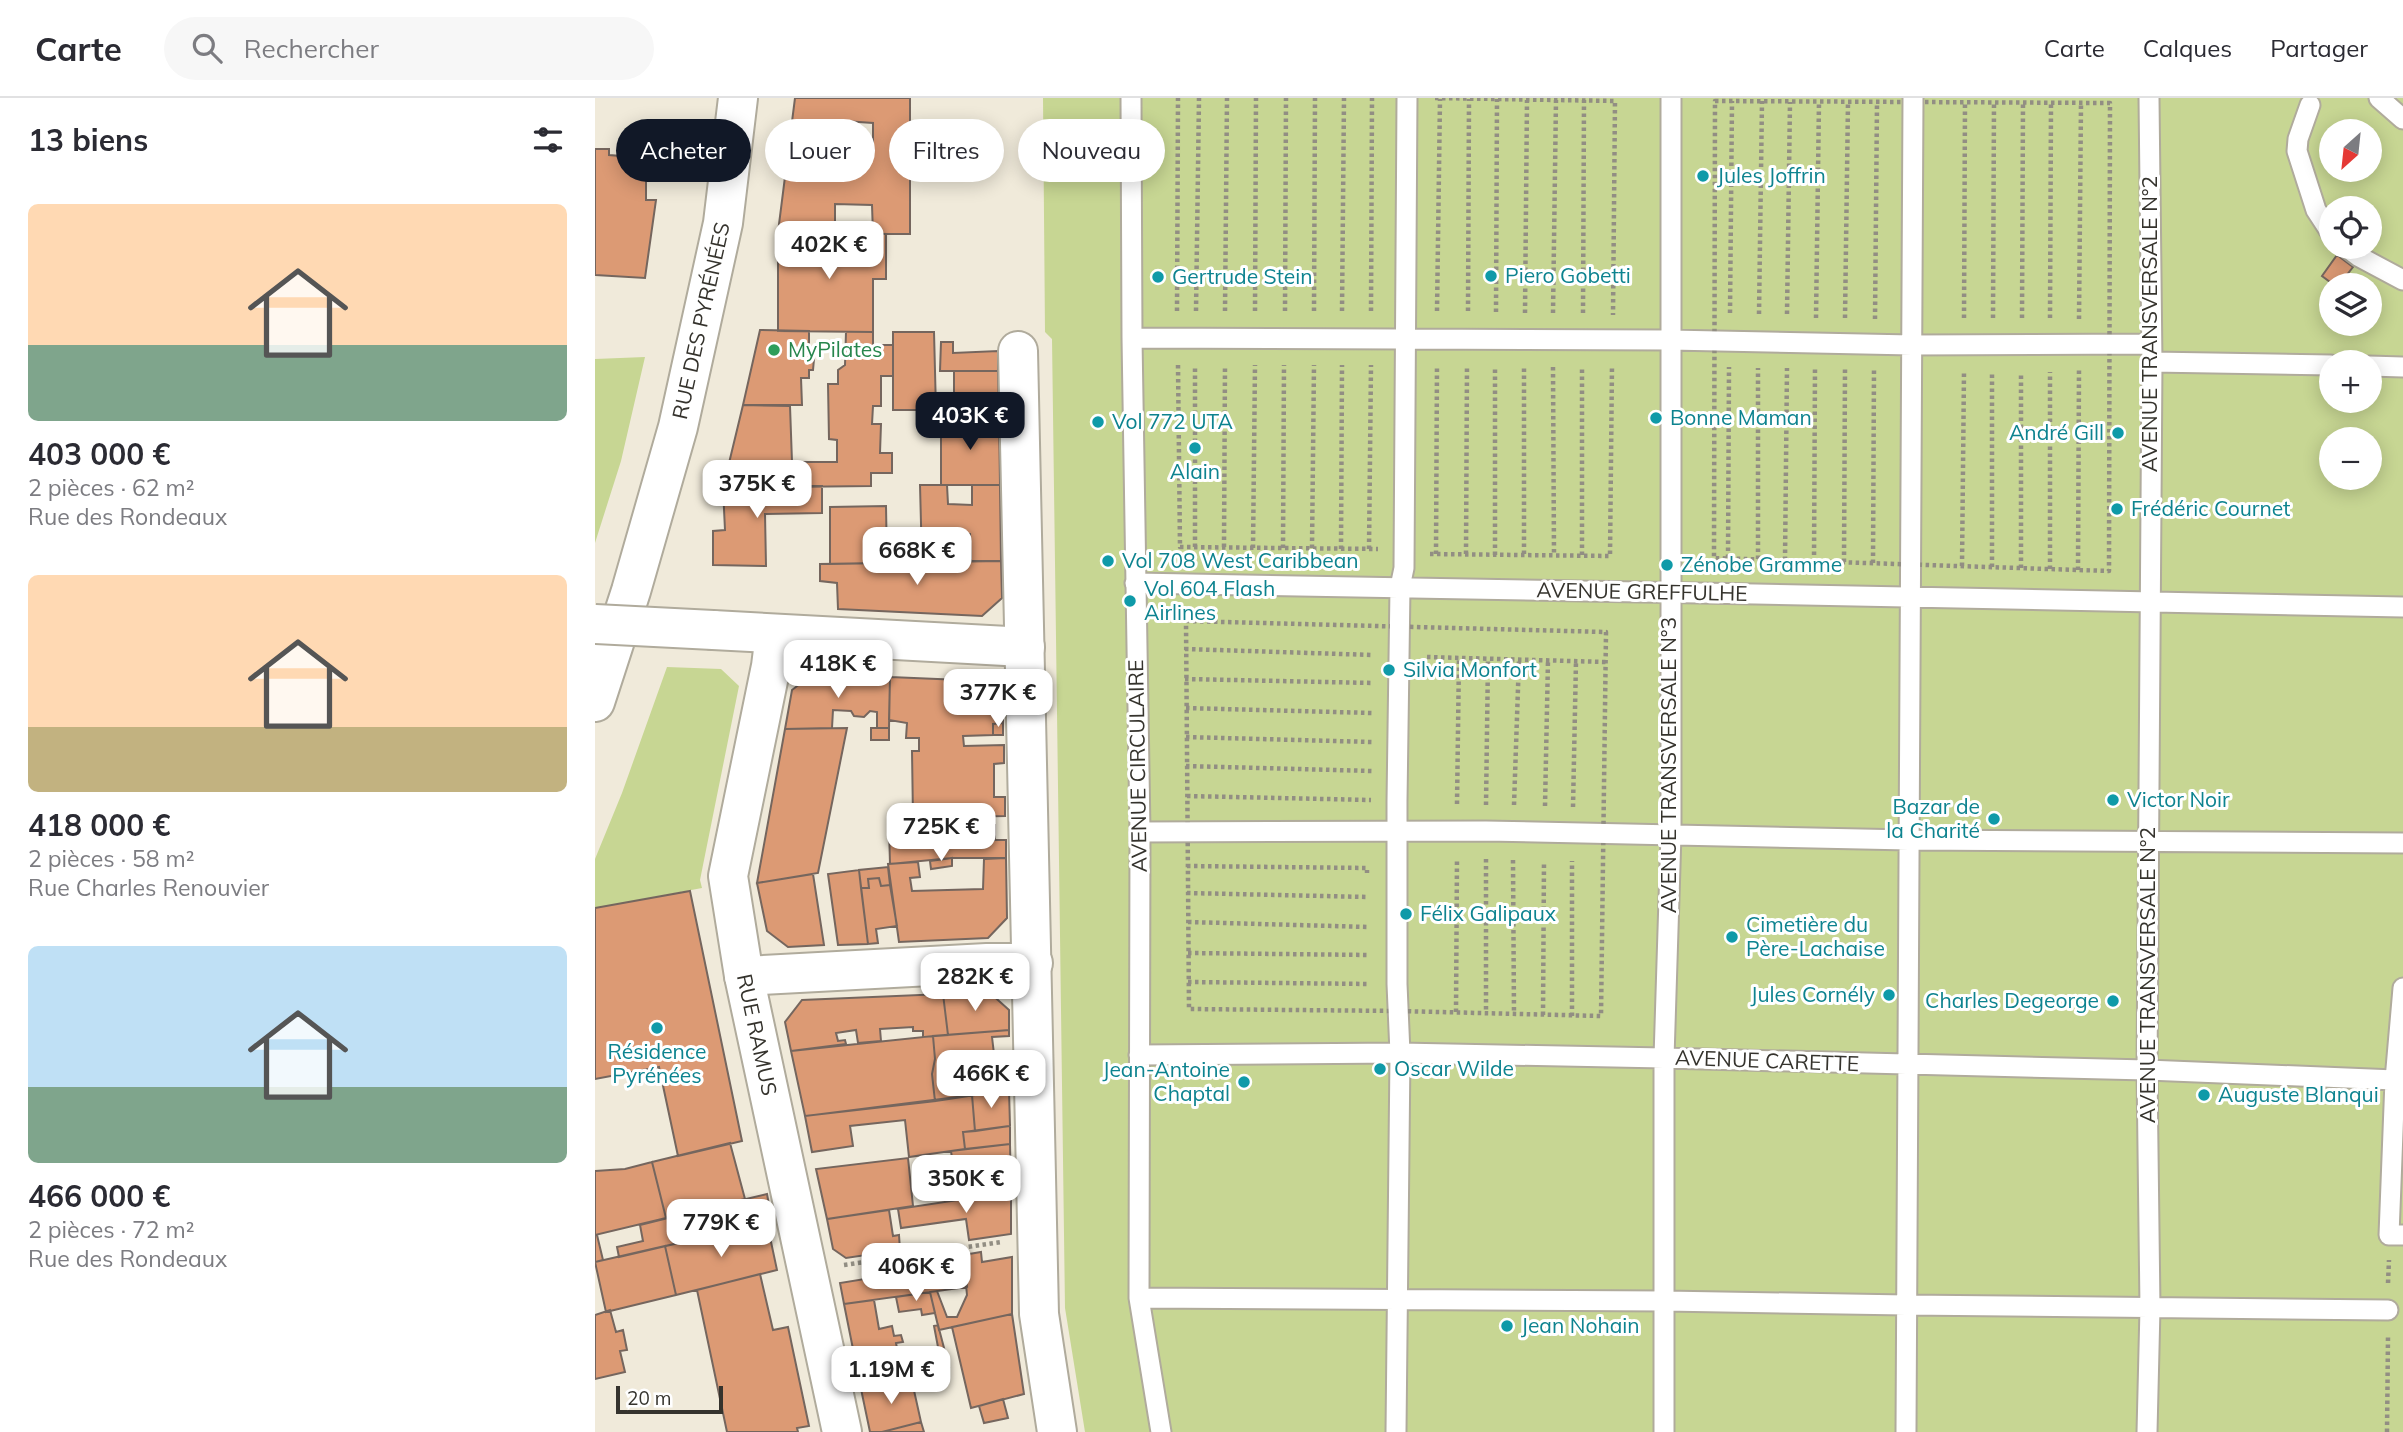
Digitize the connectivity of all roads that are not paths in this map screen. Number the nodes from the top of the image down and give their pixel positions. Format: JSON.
{"nodes":[{"id":1,"x":738,"y":98,"type":"edge"},
{"id":2,"x":1131,"y":98,"type":"edge"},
{"id":3,"x":1406,"y":98,"type":"edge"},
{"id":4,"x":1671,"y":98,"type":"edge"},
{"id":5,"x":2150,"y":98,"type":"edge"},
{"id":6,"x":1913,"y":100,"type":"edge"},
{"id":7,"x":2380,"y":101,"type":"edge"},
{"id":8,"x":2310,"y":105,"type":"dead end"},
{"id":9,"x":2403,"y":119,"type":"edge"},
{"id":10,"x":2319,"y":216,"type":"edge"},
{"id":11,"x":2364,"y":259,"type":"edge"},
{"id":12,"x":2403,"y":280,"type":"edge"},
{"id":13,"x":1132,"y":338,"type":"junction"},
{"id":14,"x":1404,"y":340,"type":"junction"},
{"id":15,"x":1670,"y":340,"type":"junction"},
{"id":16,"x":1912,"y":345,"type":"junction"},
{"id":17,"x":1018,"y":351,"type":"dead end"},
{"id":18,"x":2152,"y":353,"type":"junction"},
{"id":19,"x":2319,"y":364,"type":"edge"},
{"id":20,"x":2382,"y":366,"type":"edge"},
{"id":21,"x":2403,"y":367,"type":"edge"},
{"id":22,"x":1135,"y":583,"type":"junction"},
{"id":23,"x":1400,"y":587,"type":"junction"},
{"id":24,"x":1669,"y":591,"type":"junction"},
{"id":25,"x":1910,"y":599,"type":"junction"},
{"id":26,"x":2150,"y":603,"type":"junction"},
{"id":27,"x":2403,"y":607,"type":"edge"},
{"id":28,"x":595,"y":624,"type":"edge"},
{"id":29,"x":775,"y":634,"type":"junction"},
{"id":30,"x":1025,"y":648,"type":"junction"},
{"id":31,"x":595,"y":702,"type":"edge"},
{"id":32,"x":1140,"y":832,"type":"junction"},
{"id":33,"x":1397,"y":832,"type":"junction"},
{"id":34,"x":1671,"y":834,"type":"junction"},
{"id":35,"x":1909,"y":840,"type":"junction"},
{"id":36,"x":2149,"y":841,"type":"junction"},
{"id":37,"x":2403,"y":843,"type":"edge"},
{"id":38,"x":1033,"y":963,"type":"junction"},
{"id":39,"x":744,"y":976,"type":"junction"},
{"id":40,"x":2403,"y":988,"type":"edge"},
{"id":41,"x":1401,"y":1053,"type":"junction"},
{"id":42,"x":1139,"y":1055,"type":"junction"},
{"id":43,"x":1664,"y":1058,"type":"junction"},
{"id":44,"x":1907,"y":1065,"type":"junction"},
{"id":45,"x":2147,"y":1070,"type":"junction"},
{"id":46,"x":2395,"y":1080,"type":"junction"},
{"id":47,"x":2396,"y":1235,"type":"edge"},
{"id":48,"x":1139,"y":1297,"type":"junction"},
{"id":49,"x":1398,"y":1300,"type":"junction"},
{"id":50,"x":1665,"y":1301,"type":"junction"},
{"id":51,"x":1906,"y":1306,"type":"junction"},
{"id":52,"x":2150,"y":1308,"type":"junction"},
{"id":53,"x":2388,"y":1310,"type":"dead end"},
{"id":54,"x":842,"y":1432,"type":"edge"},
{"id":55,"x":1057,"y":1432,"type":"edge"},
{"id":56,"x":1161,"y":1432,"type":"edge"},
{"id":57,"x":1397,"y":1432,"type":"edge"},
{"id":58,"x":1664,"y":1432,"type":"edge"},
{"id":59,"x":1906,"y":1432,"type":"edge"},
{"id":60,"x":2147,"y":1432,"type":"edge"}],
"edges":[{"from":1,"to":31,"type":"street","name":"RUE DES PYRÉNÉES"},
{"from":2,"to":13,"type":"lane","name":"AVENUE CIRCULAIRE"},
{"from":3,"to":14,"type":"lane"},
{"from":4,"to":15,"type":"lane","name":"AVENUE TRANSVERSALE N°3"},
{"from":5,"to":18,"type":"lane","name":"AVENUE TRANSVERSALE N°2"},
{"from":6,"to":16,"type":"lane"},
{"from":7,"to":9,"type":"lane"},
{"from":8,"to":10,"type":"lane"},
{"from":11,"to":12,"type":"lane"},
{"from":13,"to":14,"type":"lane"},
{"from":13,"to":22,"type":"lane","name":"AVENUE CIRCULAIRE"},
{"from":14,"to":15,"type":"lane"},
{"from":14,"to":23,"type":"lane"},
{"from":15,"to":16,"type":"lane"},
{"from":15,"to":24,"type":"lane","name":"AVENUE TRANSVERSALE N°3"},
{"from":16,"to":18,"type":"lane"},
{"from":16,"to":25,"type":"lane"},
{"from":17,"to":30,"type":"street"},
{"from":18,"to":19,"type":"lane"},
{"from":18,"to":26,"type":"lane","name":"AVENUE TRANSVERSALE N°2"},
{"from":20,"to":21,"type":"lane"},
{"from":22,"to":23,"type":"lane","name":"AVENUE GREFFULHE"},
{"from":22,"to":32,"type":"lane","name":"AVENUE CIRCULAIRE"},
{"from":23,"to":24,"type":"lane","name":"AVENUE GREFFULHE"},
{"from":23,"to":33,"type":"lane"},
{"from":24,"to":25,"type":"lane","name":"AVENUE GREFFULHE"},
{"from":24,"to":34,"type":"lane","name":"AVENUE TRANSVERSALE N°3"},
{"from":25,"to":26,"type":"lane","name":"AVENUE GREFFULHE"},
{"from":25,"to":35,"type":"lane"},
{"from":26,"to":27,"type":"lane","name":"AVENUE GREFFULHE"},
{"from":26,"to":36,"type":"lane","name":"AVENUE TRANSVERSALE N°2"},
{"from":28,"to":29,"type":"street","bridge":true},
{"from":29,"to":30,"type":"street"},
{"from":29,"to":39,"type":"street","name":"RUE RAMUS"},
{"from":30,"to":38,"type":"street"},
{"from":32,"to":33,"type":"lane"},
{"from":32,"to":42,"type":"lane","name":"AVENUE CIRCULAIRE"},
{"from":33,"to":34,"type":"lane"},
{"from":33,"to":41,"type":"lane"},
{"from":34,"to":35,"type":"lane"},
{"from":34,"to":43,"type":"lane","name":"AVENUE TRANSVERSALE N°3"},
{"from":35,"to":36,"type":"lane"},
{"from":35,"to":44,"type":"lane"},
{"from":36,"to":37,"type":"lane"},
{"from":36,"to":45,"type":"lane","name":"AVENUE TRANSVERSALE N°2"},
{"from":38,"to":39,"type":"street"},
{"from":38,"to":55,"type":"street"},
{"from":39,"to":54,"type":"street","name":"RUE RAMUS"},
{"from":40,"to":46,"type":"lane"},
{"from":41,"to":42,"type":"lane","name":"AVENUE CARETTE"},
{"from":41,"to":43,"type":"lane","name":"AVENUE CARETTE"},
{"from":41,"to":49,"type":"lane"},
{"from":42,"to":48,"type":"lane","name":"AVENUE CIRCULAIRE"},
{"from":43,"to":44,"type":"lane","name":"AVENUE CARETTE"},
{"from":43,"to":50,"type":"lane","name":"AVENUE TRANSVERSALE N°3"},
{"from":44,"to":45,"type":"lane","name":"AVENUE CARETTE"},
{"from":44,"to":51,"type":"lane"},
{"from":45,"to":46,"type":"lane","name":"AVENUE CARETTE"},
{"from":45,"to":52,"type":"lane","name":"AVENUE TRANSVERSALE N°2"},
{"from":46,"to":47,"type":"lane"},
{"from":48,"to":49,"type":"lane"},
{"from":48,"to":56,"type":"lane","name":"AVENUE CIRCULAIRE"},
{"from":49,"to":50,"type":"lane"},
{"from":49,"to":57,"type":"lane"},
{"from":50,"to":51,"type":"lane"},
{"from":50,"to":58,"type":"lane","name":"AVENUE TRANSVERSALE N°3"},
{"from":51,"to":52,"type":"lane"},
{"from":51,"to":59,"type":"lane"},
{"from":52,"to":53,"type":"lane"},
{"from":52,"to":60,"type":"lane","name":"AVENUE TRANSVERSALE N°2"}]}
